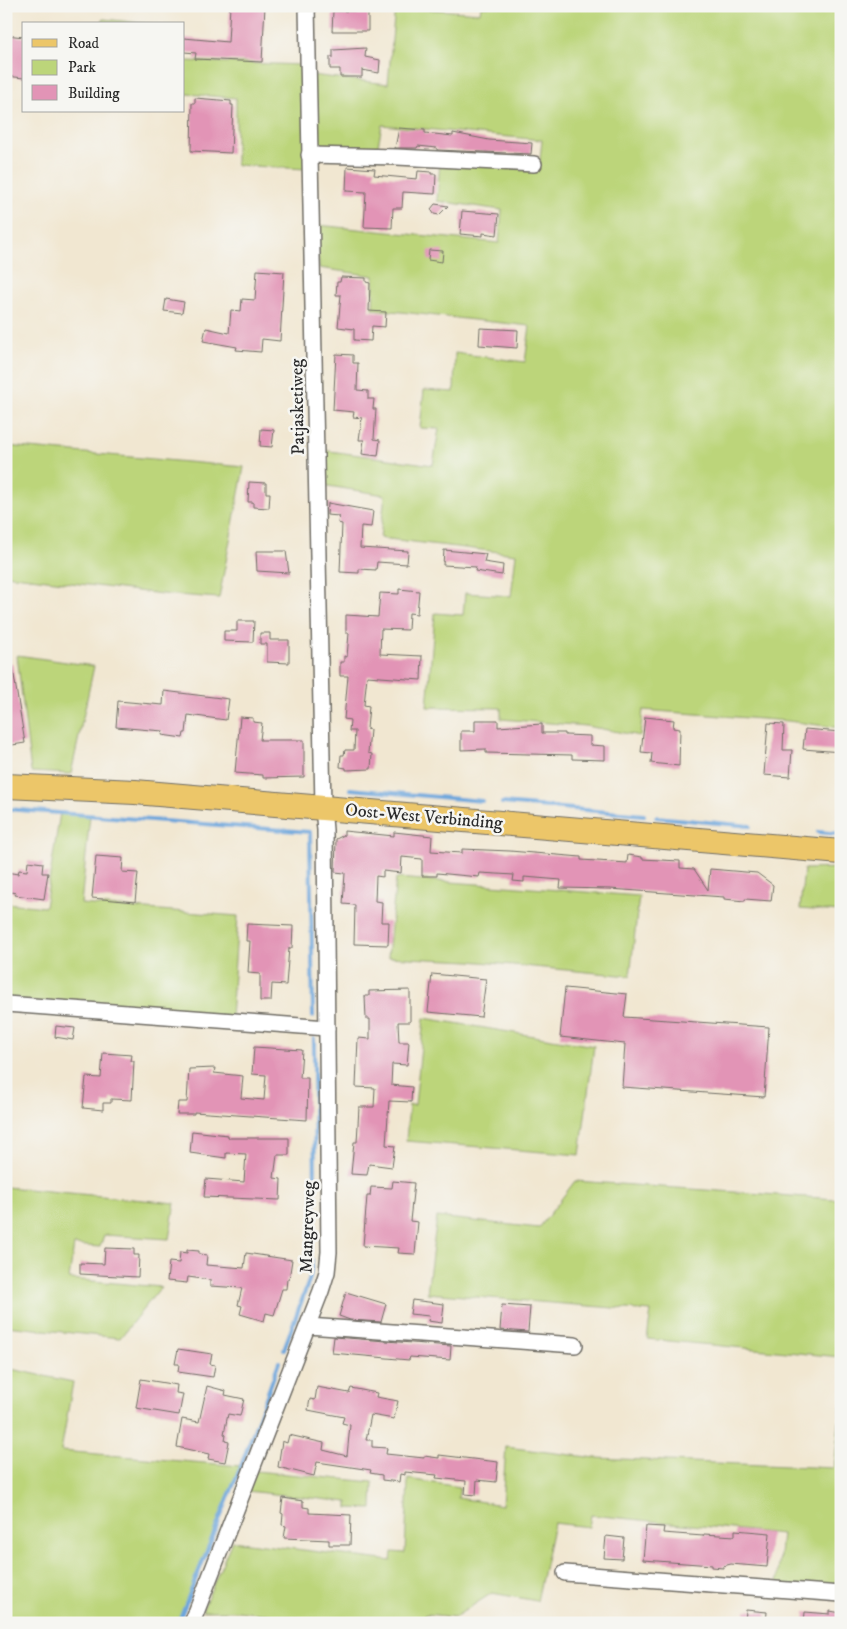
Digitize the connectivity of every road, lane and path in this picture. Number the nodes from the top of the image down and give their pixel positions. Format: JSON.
{"nodes":[{"id":1,"x":307,"y":6,"type":"edge"},
{"id":2,"x":309,"y":156,"type":"junction"},
{"id":3,"x":534,"y":164,"type":"dead end"},
{"id":4,"x":6,"y":786,"type":"edge"},
{"id":5,"x":322,"y":807,"type":"junction"},
{"id":6,"x":841,"y":852,"type":"edge"},
{"id":7,"x":6,"y":1004,"type":"edge"},
{"id":8,"x":327,"y":1028,"type":"junction"},
{"id":9,"x":308,"y":1326,"type":"junction"},
{"id":10,"x":575,"y":1345,"type":"dead end"},
{"id":11,"x":565,"y":1573,"type":"dead end"},
{"id":12,"x":841,"y":1594,"type":"edge"},
{"id":13,"x":192,"y":1623,"type":"edge"}],
"edges":[{"from":1,"to":2,"type":"street","name":"Patjasketiweg"},
{"from":2,"to":3,"type":"street"},
{"from":2,"to":5,"type":"street","name":"Patjasketiweg"},
{"from":4,"to":5,"type":"main road","name":"Oost-West Verbinding"},
{"from":5,"to":6,"type":"main road","name":"Oost-West Verbinding"},
{"from":5,"to":8,"type":"street","name":"Mangreyweg"},
{"from":7,"to":8,"type":"street"},
{"from":8,"to":9,"type":"street","name":"Mangreyweg"},
{"from":9,"to":10,"type":"street"},
{"from":9,"to":13,"type":"street","name":"Mangreyweg"},
{"from":11,"to":12,"type":"street"}]}
